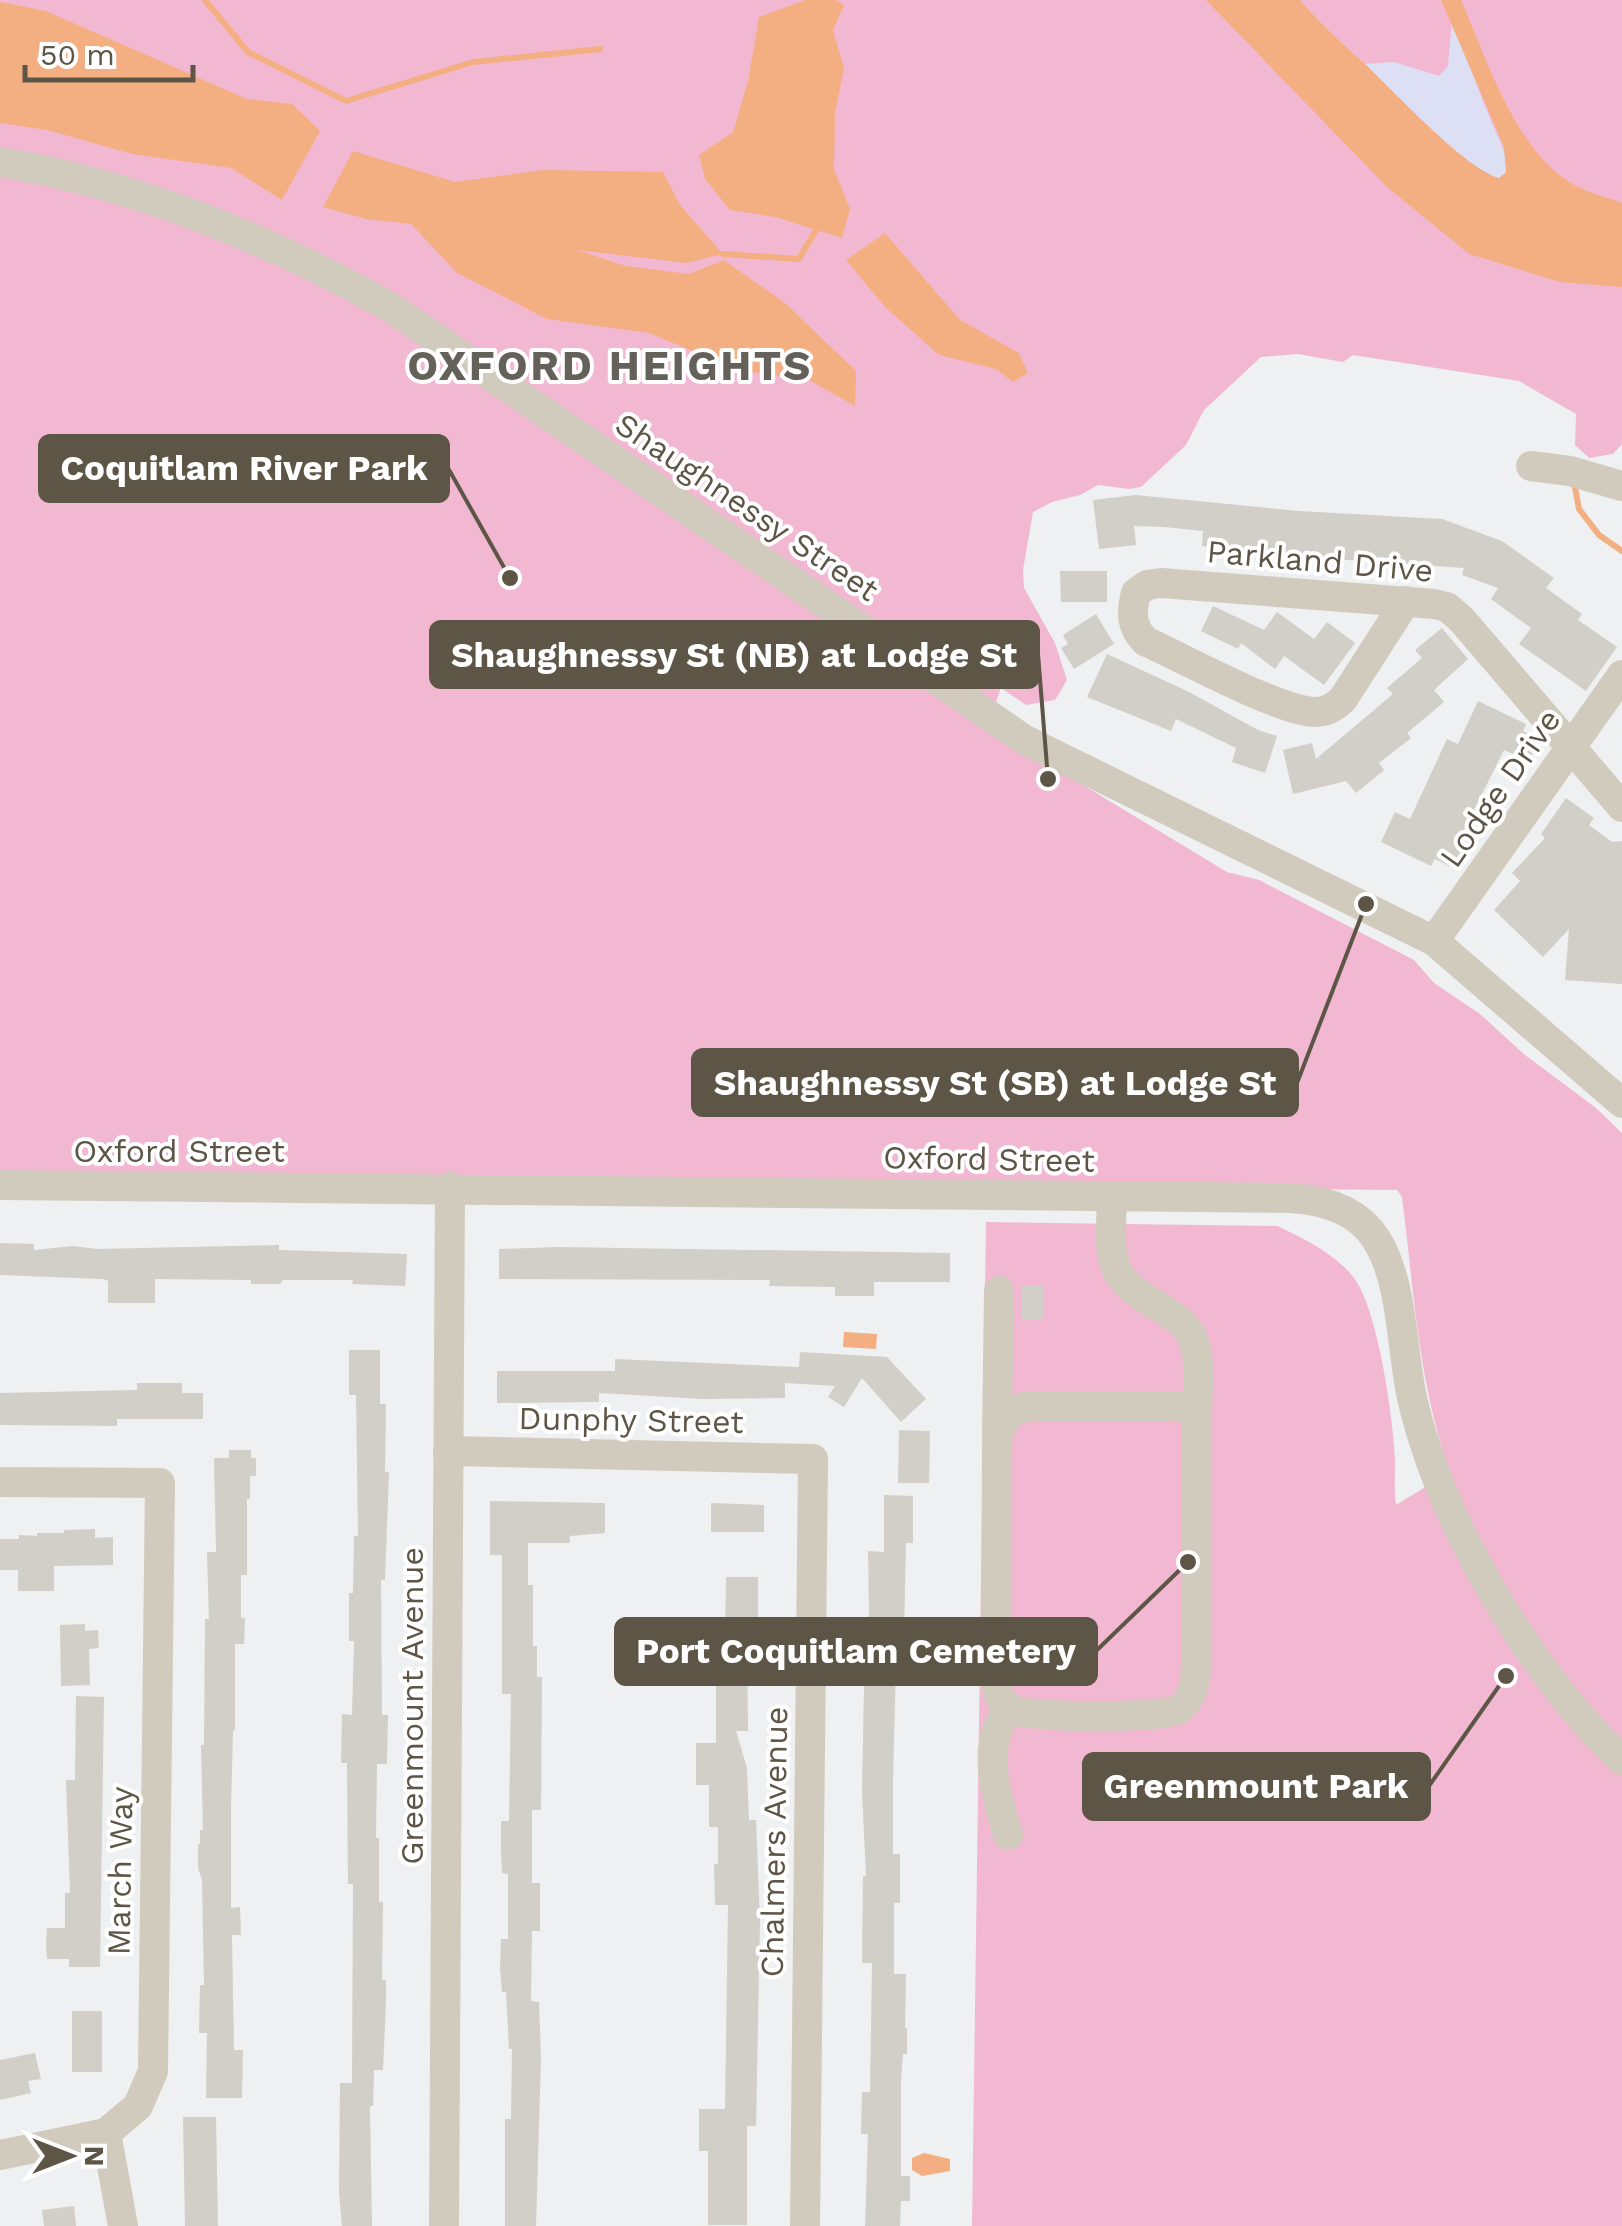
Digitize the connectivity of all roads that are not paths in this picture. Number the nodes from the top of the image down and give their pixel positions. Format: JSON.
{"nodes":[{"id":1,"x":0,"y":162,"type":"edge"},
{"id":2,"x":1530,"y":466,"type":"dead end"},
{"id":3,"x":1622,"y":486,"type":"edge"},
{"id":4,"x":1406,"y":601,"type":"junction"},
{"id":5,"x":1622,"y":675,"type":"edge"},
{"id":6,"x":1572,"y":745,"type":"junction"},
{"id":7,"x":1622,"y":807,"type":"edge"},
{"id":8,"x":1434,"y":941,"type":"junction"},
{"id":9,"x":1622,"y":1103,"type":"edge"},
{"id":10,"x":0,"y":1185,"type":"edge"},
{"id":11,"x":450,"y":1187,"type":"junction"},
{"id":12,"x":1112,"y":1196,"type":"junction"},
{"id":13,"x":999,"y":1291,"type":"dead end"},
{"id":14,"x":1196,"y":1407,"type":"junction"},
{"id":15,"x":997,"y":1444,"type":"junction"},
{"id":16,"x":448,"y":1452,"type":"junction"},
{"id":17,"x":813,"y":1459,"type":"joint"},
{"id":18,"x":0,"y":1482,"type":"edge"},
{"id":19,"x":1009,"y":1708,"type":"junction"},
{"id":20,"x":1622,"y":1760,"type":"edge"},
{"id":21,"x":1008,"y":1835,"type":"dead end"},
{"id":22,"x":106,"y":2133,"type":"junction"},
{"id":23,"x":0,"y":2155,"type":"edge"},
{"id":24,"x":123,"y":2226,"type":"edge"},
{"id":25,"x":444,"y":2226,"type":"edge"},
{"id":26,"x":806,"y":2226,"type":"edge"}],
"edges":[{"from":1,"to":8,"type":"street","name":"Shaughnessy Street"},
{"from":2,"to":3,"type":"street"},
{"from":4,"to":4,"type":"street","name":"Parkland Drive"},
{"from":4,"to":6,"type":"street","name":"Parkland Drive"},
{"from":5,"to":6,"type":"street","name":"Lodge Drive"},
{"from":6,"to":7,"type":"street","name":"Parkland Drive"},
{"from":6,"to":8,"type":"street","name":"Lodge Drive"},
{"from":8,"to":9,"type":"street","name":"Shaughnessy Street"},
{"from":10,"to":11,"type":"street","name":"Oxford Street"},
{"from":11,"to":12,"type":"street","name":"Oxford Street"},
{"from":11,"to":16,"type":"street","name":"Greenmount Avenue"},
{"from":12,"to":14,"type":"street"},
{"from":12,"to":20,"type":"street","name":"Oxford Street"},
{"from":13,"to":15,"type":"street"},
{"from":14,"to":15,"type":"street"},
{"from":14,"to":19,"type":"street"},
{"from":15,"to":19,"type":"street"},
{"from":16,"to":17,"type":"street","name":"Dunphy Street"},
{"from":16,"to":25,"type":"street","name":"Greenmount Avenue"},
{"from":17,"to":26,"type":"street","name":"Chalmers Avenue"},
{"from":18,"to":22,"type":"street","name":"March Way"},
{"from":19,"to":21,"type":"street"},
{"from":22,"to":23,"type":"street"},
{"from":22,"to":24,"type":"street"}]}
